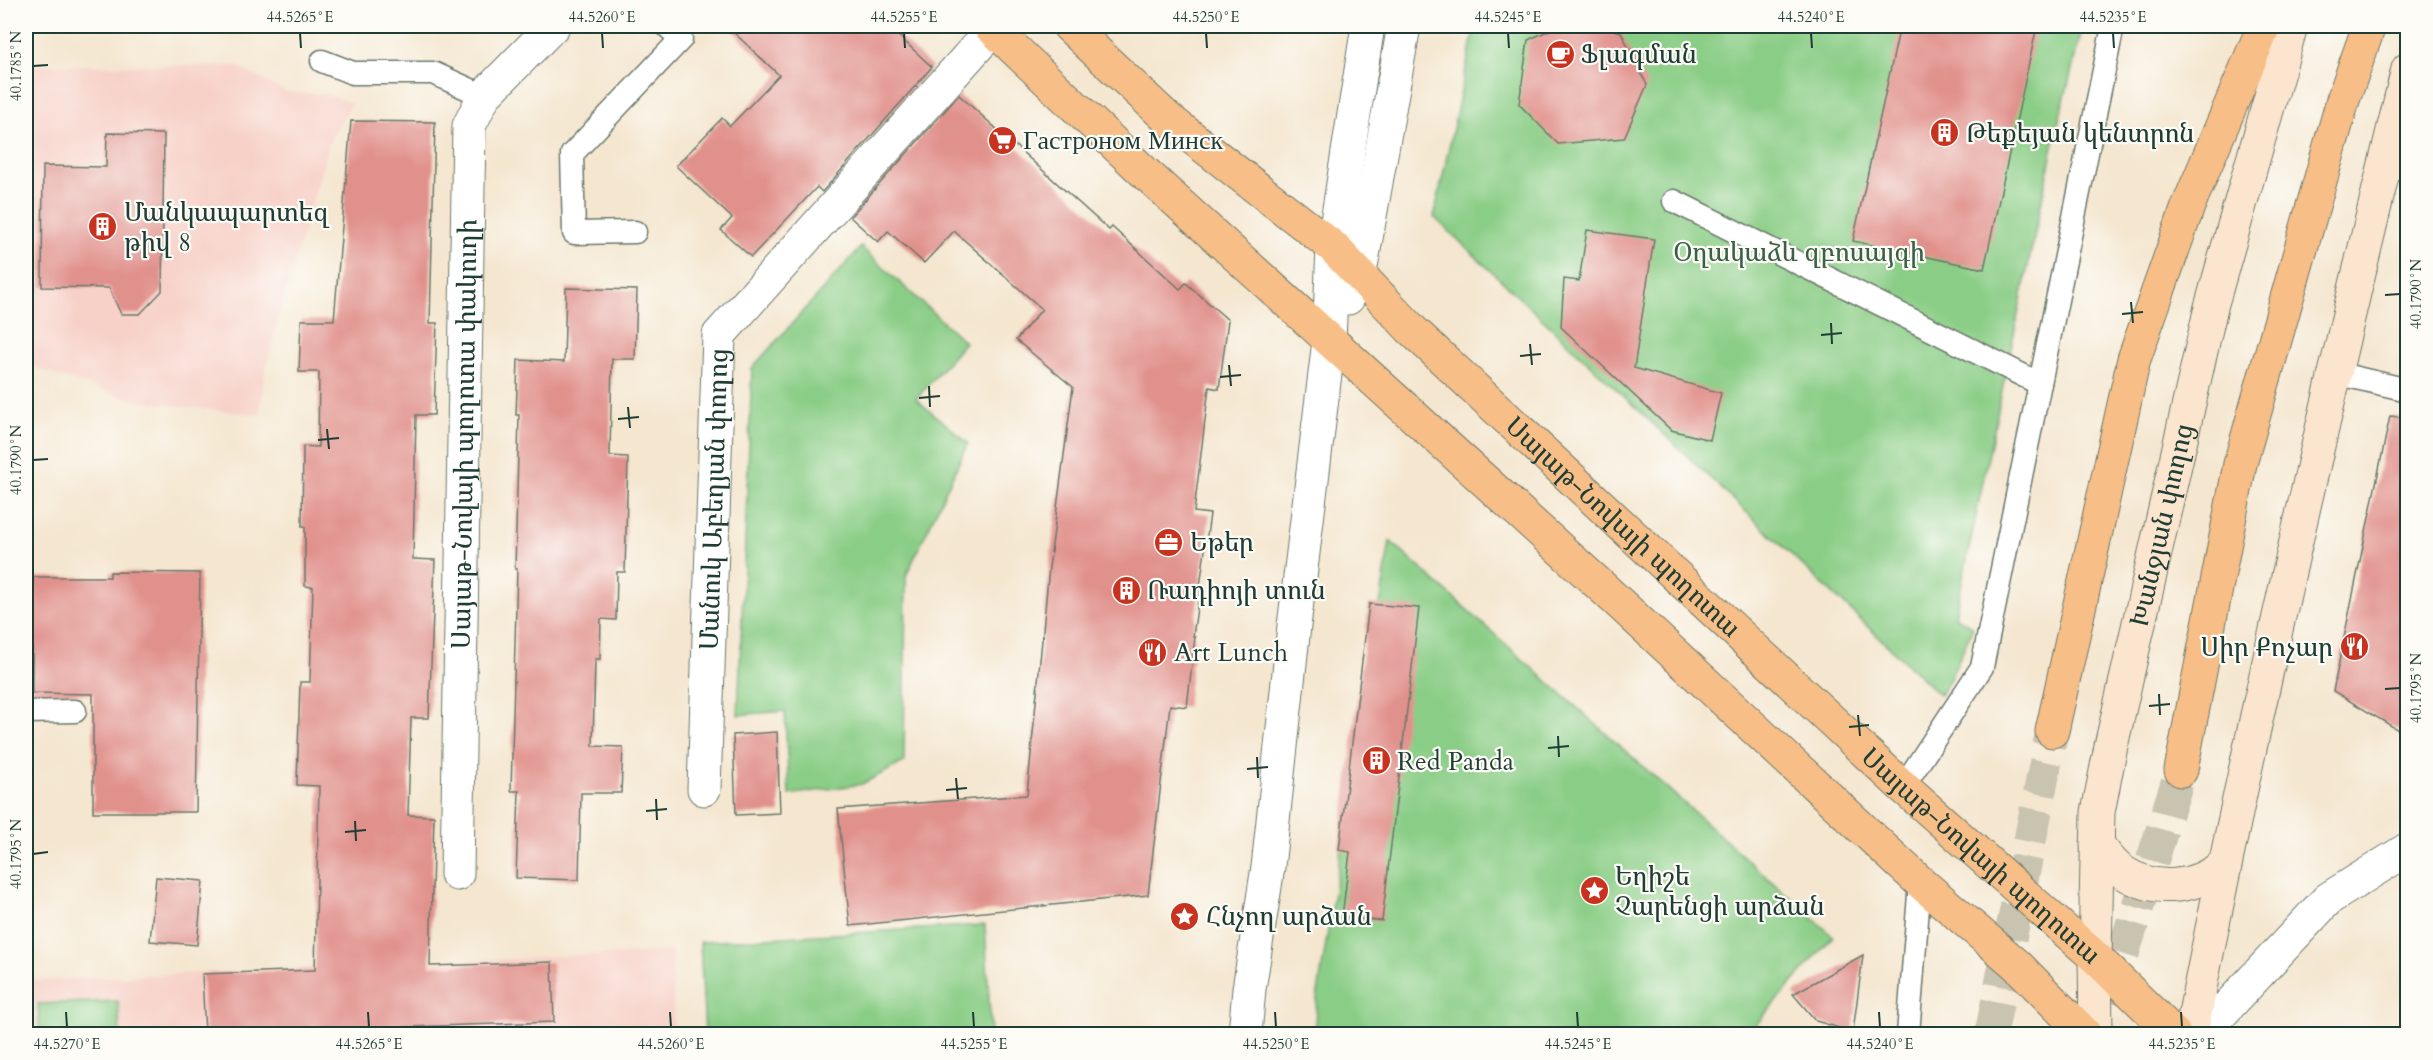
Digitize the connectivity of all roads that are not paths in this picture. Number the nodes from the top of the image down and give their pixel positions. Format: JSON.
{"nodes":[{"id":1,"x":553,"y":26,"type":"edge"},
{"id":2,"x":667,"y":26,"type":"edge"},
{"id":3,"x":1069,"y":26,"type":"edge"},
{"id":4,"x":1368,"y":26,"type":"edge"},
{"id":5,"x":1404,"y":26,"type":"edge"},
{"id":6,"x":2113,"y":26,"type":"edge"},
{"id":7,"x":2264,"y":26,"type":"edge"},
{"id":8,"x":2291,"y":26,"type":"edge"},
{"id":9,"x":2369,"y":26,"type":"edge"},
{"id":10,"x":992,"y":27,"type":"edge"},
{"id":11,"x":322,"y":61,"type":"dead end"},
{"id":12,"x":2408,"y":69,"type":"edge"},
{"id":13,"x":484,"y":96,"type":"junction"},
{"id":14,"x":1674,"y":201,"type":"dead end"},
{"id":15,"x":635,"y":232,"type":"dead end"},
{"id":16,"x":1333,"y":247,"type":"junction"},
{"id":17,"x":1360,"y":272,"type":"junction"},
{"id":18,"x":1329,"y":341,"type":"junction"},
{"id":19,"x":2335,"y":373,"type":"junction"},
{"id":20,"x":2040,"y":384,"type":"junction"},
{"id":21,"x":2408,"y":390,"type":"edge"},
{"id":22,"x":75,"y":711,"type":"dead end"},
{"id":23,"x":26,"y":712,"type":"edge"},
{"id":24,"x":2052,"y":731,"type":"tunnel mouth"},
{"id":25,"x":2181,"y":770,"type":"tunnel mouth"},
{"id":26,"x":1903,"y":787,"type":"junction"},
{"id":27,"x":704,"y":789,"type":"dead end"},
{"id":28,"x":2097,"y":844,"type":"junction"},
{"id":29,"x":2408,"y":849,"type":"edge"},
{"id":30,"x":2224,"y":864,"type":"junction"},
{"id":31,"x":457,"y":874,"type":"dead end"},
{"id":32,"x":1920,"y":882,"type":"junction"},
{"id":33,"x":2095,"y":957,"type":"junction"},
{"id":34,"x":1245,"y":1035,"type":"edge"},
{"id":35,"x":1908,"y":1035,"type":"edge"},
{"id":36,"x":2085,"y":1035,"type":"edge"},
{"id":37,"x":2096,"y":1035,"type":"edge"},
{"id":38,"x":2174,"y":1035,"type":"edge"},
{"id":39,"x":2191,"y":1035,"type":"edge"},
{"id":40,"x":2202,"y":1035,"type":"edge"}],
"edges":[{"from":1,"to":13,"type":"street","name":"Սայաթ-Նովայի պողոտա փակուղի"},
{"from":2,"to":15,"type":"lane"},
{"from":3,"to":16,"type":"main road","name":"Սայաթ-Նովայի պողոտա"},
{"from":4,"to":16,"type":"street"},
{"from":5,"to":17,"type":"street"},
{"from":6,"to":20,"type":"lane"},
{"from":7,"to":24,"type":"main road"},
{"from":8,"to":28,"type":"main road","name":"Խանջյան փողոց"},
{"from":9,"to":25,"type":"main road"},
{"from":10,"to":18,"type":"main road"},
{"from":10,"to":27,"type":"street","name":"Մանուկ Աբեղյան փողոց"},
{"from":11,"to":13,"type":"lane"},
{"from":12,"to":19,"type":"main road"},
{"from":13,"to":31,"type":"street","name":"Սայաթ-Նովայի պողոտա փակուղի"},
{"from":14,"to":20,"type":"lane"},
{"from":16,"to":17,"type":"main road","name":"Սայաթ-Նովայի պողոտա"},
{"from":16,"to":18,"type":"street"},
{"from":17,"to":18,"type":"street"},
{"from":17,"to":26,"type":"main road","name":"Սայաթ-Նովայի պողոտա"},
{"from":18,"to":32,"type":"main road"},
{"from":18,"to":34,"type":"street"},
{"from":19,"to":21,"type":"lane"},
{"from":19,"to":30,"type":"main road"},
{"from":20,"to":26,"type":"lane"},
{"from":22,"to":23,"type":"lane"},
{"from":26,"to":33,"type":"main road","name":"Սայաթ-Նովայի պողոտա"},
{"from":28,"to":30,"type":"main road"},
{"from":28,"to":33,"type":"main road","name":"Խանջյան փողոց"},
{"from":29,"to":40,"type":"street"},
{"from":30,"to":39,"type":"main road"},
{"from":32,"to":35,"type":"lane"},
{"from":32,"to":36,"type":"main road"},
{"from":33,"to":37,"type":"main road","name":"Խանջյան փողոց"},
{"from":33,"to":38,"type":"main road","name":"Սայաթ-Նովայի պողոտա"}]}
